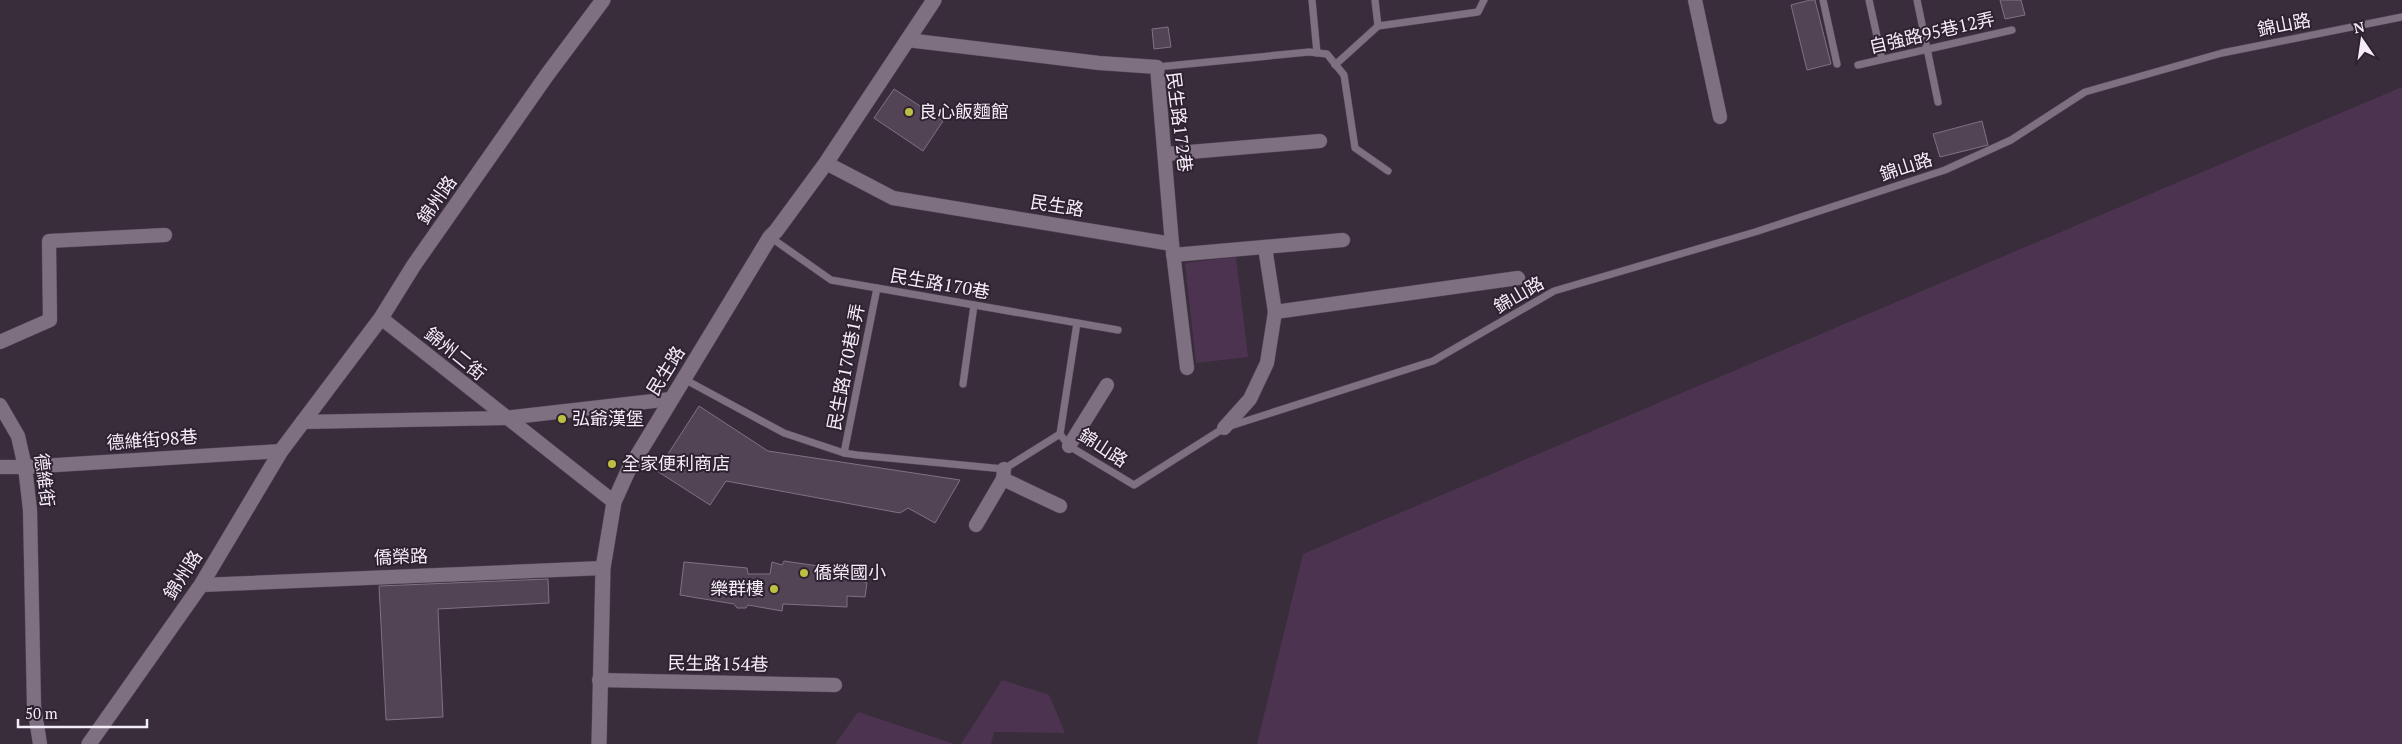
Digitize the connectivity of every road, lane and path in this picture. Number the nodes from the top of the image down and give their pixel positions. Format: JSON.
{"nodes":[{"id":1,"x":603,"y":0,"type":"edge"},
{"id":2,"x":934,"y":0,"type":"edge"},
{"id":3,"x":1312,"y":0,"type":"edge"},
{"id":4,"x":1374,"y":0,"type":"edge"},
{"id":5,"x":1484,"y":0,"type":"edge"},
{"id":6,"x":1695,"y":0,"type":"edge"},
{"id":7,"x":1823,"y":0,"type":"edge"},
{"id":8,"x":1869,"y":0,"type":"edge"},
{"id":9,"x":1916,"y":0,"type":"edge"},
{"id":10,"x":2402,"y":17,"type":"edge"},
{"id":11,"x":1378,"y":26,"type":"junction"},
{"id":12,"x":2012,"y":30,"type":"dead end"},
{"id":13,"x":907,"y":40,"type":"junction"},
{"id":14,"x":1927,"y":49,"type":"junction"},
{"id":15,"x":1317,"y":53,"type":"junction"},
{"id":16,"x":1882,"y":60,"type":"junction"},
{"id":17,"x":1837,"y":64,"type":"dead end"},
{"id":18,"x":1335,"y":65,"type":"junction"},
{"id":19,"x":1858,"y":65,"type":"dead end"},
{"id":20,"x":1157,"y":67,"type":"junction"},
{"id":21,"x":1938,"y":102,"type":"dead end"},
{"id":22,"x":1720,"y":117,"type":"dead end"},
{"id":23,"x":1320,"y":141,"type":"dead end"},
{"id":24,"x":1166,"y":154,"type":"junction"},
{"id":25,"x":826,"y":163,"type":"junction"},
{"id":26,"x":1388,"y":171,"type":"dead end"},
{"id":27,"x":165,"y":236,"type":"dead end"},
{"id":28,"x":770,"y":237,"type":"junction"},
{"id":29,"x":1343,"y":240,"type":"dead end"},
{"id":30,"x":1265,"y":247,"type":"junction"},
{"id":31,"x":1173,"y":250,"type":"junction"},
{"id":32,"x":1518,"y":278,"type":"dead end"},
{"id":33,"x":877,"y":288,"type":"junction"},
{"id":34,"x":974,"y":305,"type":"junction"},
{"id":35,"x":1275,"y":312,"type":"junction"},
{"id":36,"x":381,"y":318,"type":"junction"},
{"id":37,"x":1077,"y":323,"type":"junction"},
{"id":38,"x":1118,"y":330,"type":"dead end"},
{"id":39,"x":0,"y":342,"type":"edge"},
{"id":40,"x":1187,"y":368,"type":"dead end"},
{"id":41,"x":684,"y":379,"type":"junction"},
{"id":42,"x":963,"y":384,"type":"dead end"},
{"id":43,"x":1107,"y":385,"type":"dead end"},
{"id":44,"x":671,"y":399,"type":"junction"},
{"id":45,"x":0,"y":405,"type":"edge"},
{"id":46,"x":505,"y":418,"type":"junction"},
{"id":47,"x":302,"y":422,"type":"junction"},
{"id":48,"x":1224,"y":428,"type":"junction"},
{"id":49,"x":1060,"y":434,"type":"junction"},
{"id":50,"x":1069,"y":446,"type":"junction"},
{"id":51,"x":281,"y":451,"type":"junction"},
{"id":52,"x":844,"y":453,"type":"junction"},
{"id":53,"x":0,"y":467,"type":"edge"},
{"id":54,"x":25,"y":467,"type":"junction"},
{"id":55,"x":1003,"y":474,"type":"junction"},
{"id":56,"x":614,"y":502,"type":"junction"},
{"id":57,"x":1060,"y":506,"type":"dead end"},
{"id":58,"x":976,"y":525,"type":"dead end"},
{"id":59,"x":603,"y":568,"type":"junction"},
{"id":60,"x":201,"y":585,"type":"junction"},
{"id":61,"x":600,"y":680,"type":"junction"},
{"id":62,"x":835,"y":685,"type":"dead end"},
{"id":63,"x":40,"y":744,"type":"edge"},
{"id":64,"x":89,"y":744,"type":"edge"},
{"id":65,"x":599,"y":744,"type":"edge"}],
"edges":[{"from":1,"to":36,"type":"street","name":"錦州路"},
{"from":2,"to":13,"type":"street","name":"民生路"},
{"from":3,"to":15,"type":"lane"},
{"from":4,"to":11,"type":"lane"},
{"from":5,"to":11,"type":"lane"},
{"from":6,"to":22,"type":"street"},
{"from":7,"to":17,"type":"lane"},
{"from":8,"to":16,"type":"lane"},
{"from":9,"to":14,"type":"lane"},
{"from":10,"to":48,"type":"lane","name":"錦山路"},
{"from":11,"to":18,"type":"lane"},
{"from":12,"to":14,"type":"lane","name":"自強路95巷12弄"},
{"from":13,"to":20,"type":"street","name":"民生路172巷"},
{"from":13,"to":25,"type":"street","name":"民生路"},
{"from":14,"to":16,"type":"lane","name":"自強路95巷12弄"},
{"from":14,"to":21,"type":"lane"},
{"from":15,"to":18,"type":"lane"},
{"from":15,"to":20,"type":"lane"},
{"from":16,"to":19,"type":"lane","name":"自強路95巷12弄"},
{"from":18,"to":26,"type":"lane"},
{"from":20,"to":24,"type":"street","name":"民生路172巷"},
{"from":23,"to":24,"type":"street"},
{"from":24,"to":31,"type":"street","name":"民生路172巷"},
{"from":25,"to":28,"type":"street","name":"民生路"},
{"from":25,"to":31,"type":"street","name":"民生路"},
{"from":27,"to":39,"type":"street"},
{"from":28,"to":33,"type":"lane","name":"民生路170巷"},
{"from":28,"to":41,"type":"street","name":"民生路"},
{"from":29,"to":30,"type":"street","name":"民生路"},
{"from":30,"to":31,"type":"street","name":"民生路"},
{"from":30,"to":35,"type":"street"},
{"from":31,"to":40,"type":"street","name":"民生路172巷"},
{"from":32,"to":35,"type":"street"},
{"from":33,"to":34,"type":"lane","name":"民生路170巷"},
{"from":33,"to":52,"type":"lane","name":"民生路170巷1弄"},
{"from":34,"to":37,"type":"lane","name":"民生路170巷"},
{"from":34,"to":42,"type":"lane"},
{"from":35,"to":48,"type":"street"},
{"from":36,"to":46,"type":"street","name":"錦州二街"},
{"from":36,"to":47,"type":"street","name":"錦州路"},
{"from":37,"to":38,"type":"lane","name":"民生路170巷"},
{"from":37,"to":49,"type":"lane"},
{"from":41,"to":44,"type":"street","name":"民生路"},
{"from":41,"to":52,"type":"lane"},
{"from":43,"to":50,"type":"street"},
{"from":44,"to":46,"type":"street"},
{"from":44,"to":56,"type":"street","name":"民生路"},
{"from":45,"to":54,"type":"street","name":"德維街"},
{"from":46,"to":47,"type":"street"},
{"from":46,"to":56,"type":"street"},
{"from":47,"to":51,"type":"street","name":"錦州路"},
{"from":48,"to":50,"type":"lane","name":"錦山路"},
{"from":49,"to":50,"type":"lane","name":"錦山路"},
{"from":49,"to":55,"type":"lane","name":"錦山路"},
{"from":51,"to":54,"type":"street","name":"德維街98巷"},
{"from":51,"to":60,"type":"street","name":"錦州路"},
{"from":52,"to":55,"type":"lane"},
{"from":53,"to":54,"type":"street","name":"德維街98巷"},
{"from":54,"to":63,"type":"street","name":"德維街"},
{"from":55,"to":57,"type":"street"},
{"from":55,"to":58,"type":"street"},
{"from":56,"to":59,"type":"street","name":"民生路"},
{"from":59,"to":60,"type":"street","name":"僑榮路"},
{"from":59,"to":61,"type":"street","name":"民生路"},
{"from":60,"to":64,"type":"street","name":"錦州路"},
{"from":61,"to":62,"type":"street","name":"民生路154巷"},
{"from":61,"to":65,"type":"street","name":"民生路"}]}
